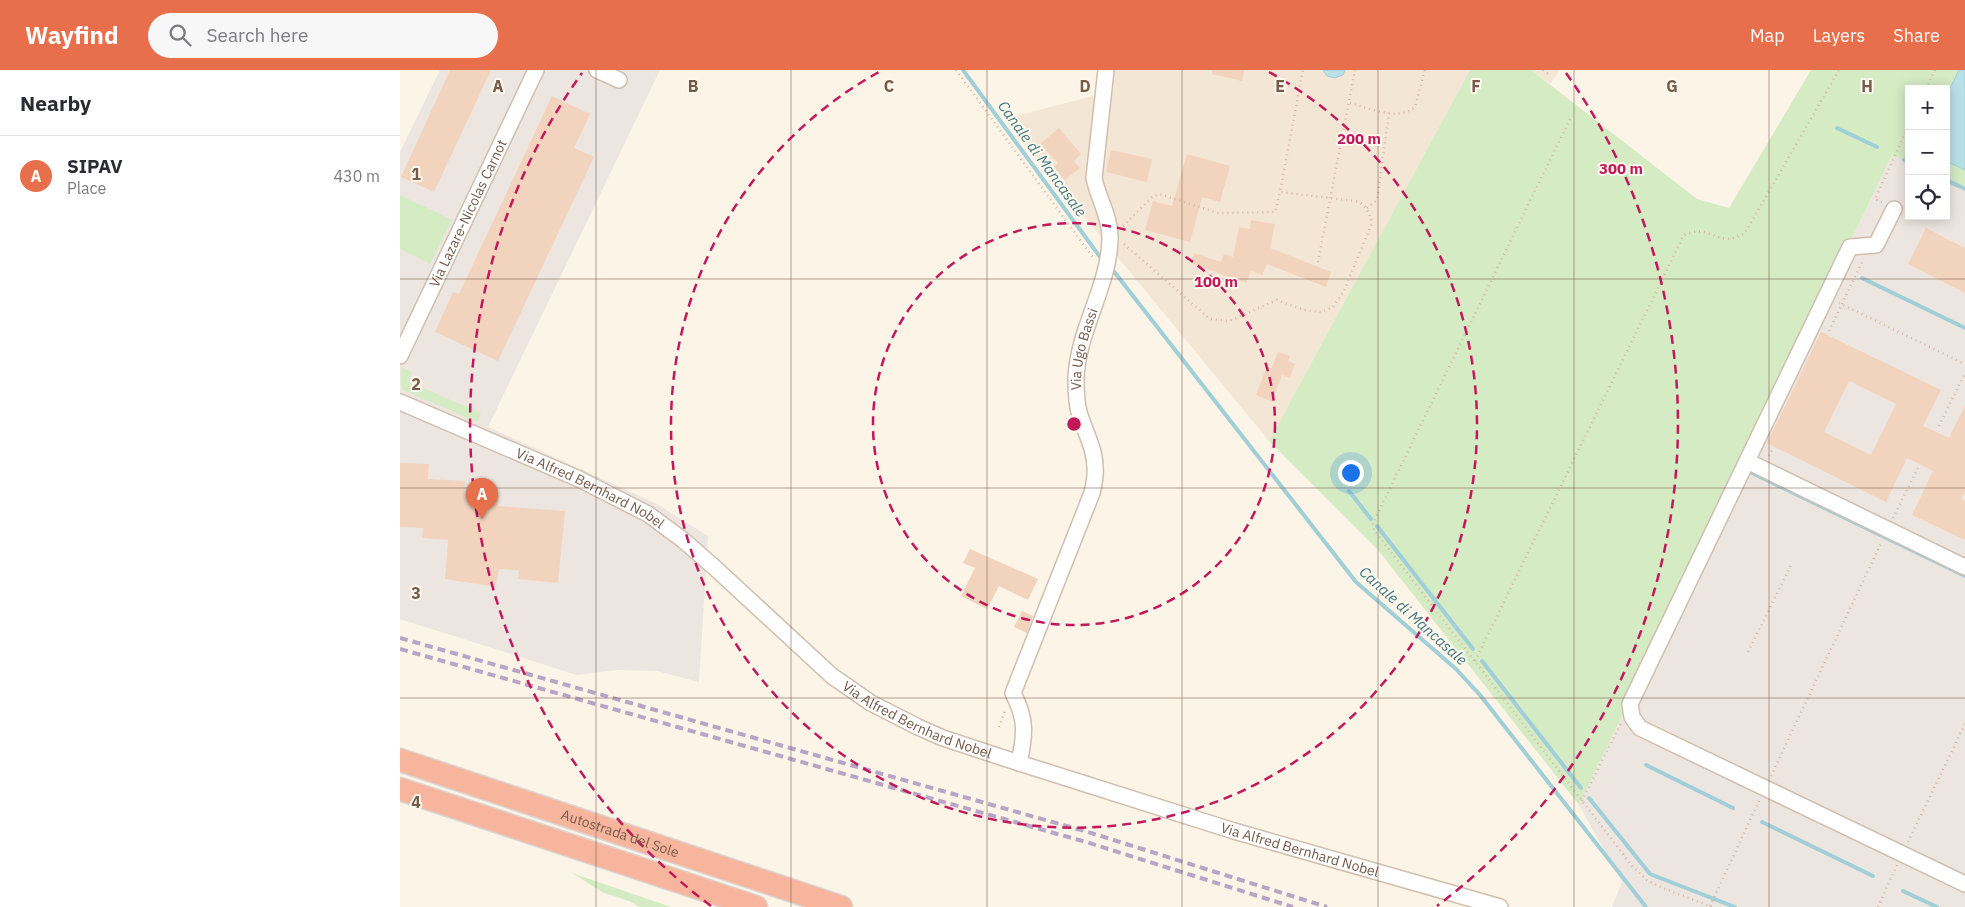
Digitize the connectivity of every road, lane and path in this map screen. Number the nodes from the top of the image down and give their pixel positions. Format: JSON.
{"nodes":[{"id":1,"x":536,"y":70,"type":"edge"},
{"id":2,"x":597,"y":70,"type":"edge"},
{"id":3,"x":956,"y":70,"type":"edge"},
{"id":4,"x":1106,"y":70,"type":"edge"},
{"id":5,"x":1303,"y":70,"type":"edge"},
{"id":6,"x":1355,"y":70,"type":"edge"},
{"id":7,"x":1425,"y":70,"type":"edge"},
{"id":8,"x":1543,"y":70,"type":"edge"},
{"id":9,"x":1839,"y":70,"type":"edge"},
{"id":10,"x":1935,"y":70,"type":"edge"},
{"id":11,"x":1550,"y":76,"type":"dead end"},
{"id":12,"x":619,"y":80,"type":"dead end"},
{"id":13,"x":1928,"y":85,"type":"edge"},
{"id":14,"x":1350,"y":103,"type":"junction"},
{"id":15,"x":1389,"y":113,"type":"junction"},
{"id":16,"x":1570,"y":119,"type":"dead end"},
{"id":17,"x":1907,"y":130,"type":"edge"},
{"id":18,"x":1879,"y":189,"type":"dead end"},
{"id":19,"x":1280,"y":192,"type":"junction"},
{"id":20,"x":1330,"y":198,"type":"junction"},
{"id":21,"x":1367,"y":208,"type":"junction"},
{"id":22,"x":1894,"y":209,"type":"dead end"},
{"id":23,"x":1110,"y":240,"type":"junction"},
{"id":24,"x":1871,"y":245,"type":"junction"},
{"id":25,"x":1318,"y":262,"type":"dead end"},
{"id":26,"x":1104,"y":272,"type":"junction"},
{"id":27,"x":1826,"y":297,"type":"junction"},
{"id":28,"x":1842,"y":304,"type":"junction"},
{"id":29,"x":1829,"y":331,"type":"dead end"},
{"id":30,"x":400,"y":356,"type":"edge"},
{"id":31,"x":1965,"y":364,"type":"edge"},
{"id":32,"x":1965,"y":373,"type":"edge"},
{"id":33,"x":400,"y":402,"type":"edge"},
{"id":34,"x":1938,"y":426,"type":"dead end"},
{"id":35,"x":1747,"y":461,"type":"junction"},
{"id":36,"x":1918,"y":468,"type":"dead end"},
{"id":37,"x":1885,"y":535,"type":"junction"},
{"id":38,"x":1792,"y":563,"type":"dead end"},
{"id":39,"x":1965,"y":567,"type":"edge"},
{"id":40,"x":1748,"y":652,"type":"dead end"},
{"id":41,"x":1475,"y":661,"type":"junction"},
{"id":42,"x":1630,"y":704,"type":"junction"},
{"id":43,"x":1965,"y":724,"type":"edge"},
{"id":44,"x":400,"y":760,"type":"edge"},
{"id":45,"x":1019,"y":763,"type":"junction"},
{"id":46,"x":1765,"y":788,"type":"junction"},
{"id":47,"x":400,"y":789,"type":"edge"},
{"id":48,"x":1583,"y":799,"type":"junction"},
{"id":49,"x":1902,"y":854,"type":"junction"},
{"id":50,"x":1965,"y":884,"type":"edge"},
{"id":51,"x":806,"y":896,"type":"junction"},
{"id":52,"x":1711,"y":905,"type":"edge"},
{"id":53,"x":756,"y":907,"type":"edge"},
{"id":54,"x":841,"y":907,"type":"edge"},
{"id":55,"x":856,"y":907,"type":"edge"},
{"id":56,"x":1500,"y":907,"type":"edge"},
{"id":57,"x":1878,"y":907,"type":"edge"}],
"edges":[{"from":1,"to":30,"type":"street","name":"Via Lazare-Nicolas Carnot"},
{"from":2,"to":12,"type":"street"},
{"from":3,"to":26,"type":"path"},
{"from":4,"to":23,"type":"street","name":"Via Ugo Bassi"},
{"from":5,"to":19,"type":"path"},
{"from":6,"to":14,"type":"path"},
{"from":7,"to":15,"type":"path"},
{"from":8,"to":11,"type":"path"},
{"from":9,"to":41,"type":"path"},
{"from":10,"to":13,"type":"path"},
{"from":14,"to":15,"type":"path"},
{"from":14,"to":20,"type":"path"},
{"from":15,"to":21,"type":"path"},
{"from":16,"to":41,"type":"path"},
{"from":17,"to":18,"type":"path"},
{"from":19,"to":20,"type":"path"},
{"from":19,"to":23,"type":"path"},
{"from":20,"to":21,"type":"path"},
{"from":20,"to":25,"type":"path"},
{"from":21,"to":23,"type":"path"},
{"from":22,"to":24,"type":"street"},
{"from":23,"to":26,"type":"street","name":"Via Ugo Bassi"},
{"from":24,"to":27,"type":"street"},
{"from":24,"to":28,"type":"path"},
{"from":26,"to":45,"type":"street","name":"Via Ugo Bassi"},
{"from":27,"to":28,"type":"path"},
{"from":27,"to":35,"type":"street"},
{"from":28,"to":29,"type":"path"},
{"from":28,"to":31,"type":"path"},
{"from":32,"to":34,"type":"path"},
{"from":33,"to":45,"type":"street","name":"Via Alfred Bernhard Nobel"},
{"from":35,"to":37,"type":"street"},
{"from":35,"to":42,"type":"street"},
{"from":36,"to":37,"type":"path"},
{"from":37,"to":39,"type":"street"},
{"from":37,"to":46,"type":"path"},
{"from":38,"to":40,"type":"path"},
{"from":41,"to":48,"type":"path"},
{"from":42,"to":46,"type":"street"},
{"from":42,"to":48,"type":"path"},
{"from":43,"to":49,"type":"path"},
{"from":44,"to":51,"type":"highway","name":"Autostrada del Sole"},
{"from":45,"to":56,"type":"street","name":"Via Alfred Bernhard Nobel"},
{"from":46,"to":49,"type":"street"},
{"from":46,"to":52,"type":"path"},
{"from":47,"to":53,"type":"highway","name":"Autostrada del Sole"},
{"from":48,"to":52,"type":"path"},
{"from":49,"to":50,"type":"street"},
{"from":49,"to":57,"type":"path"},
{"from":51,"to":54,"type":"highway","name":"Autostrada del Sole"},
{"from":51,"to":55,"type":"highway"}]}
